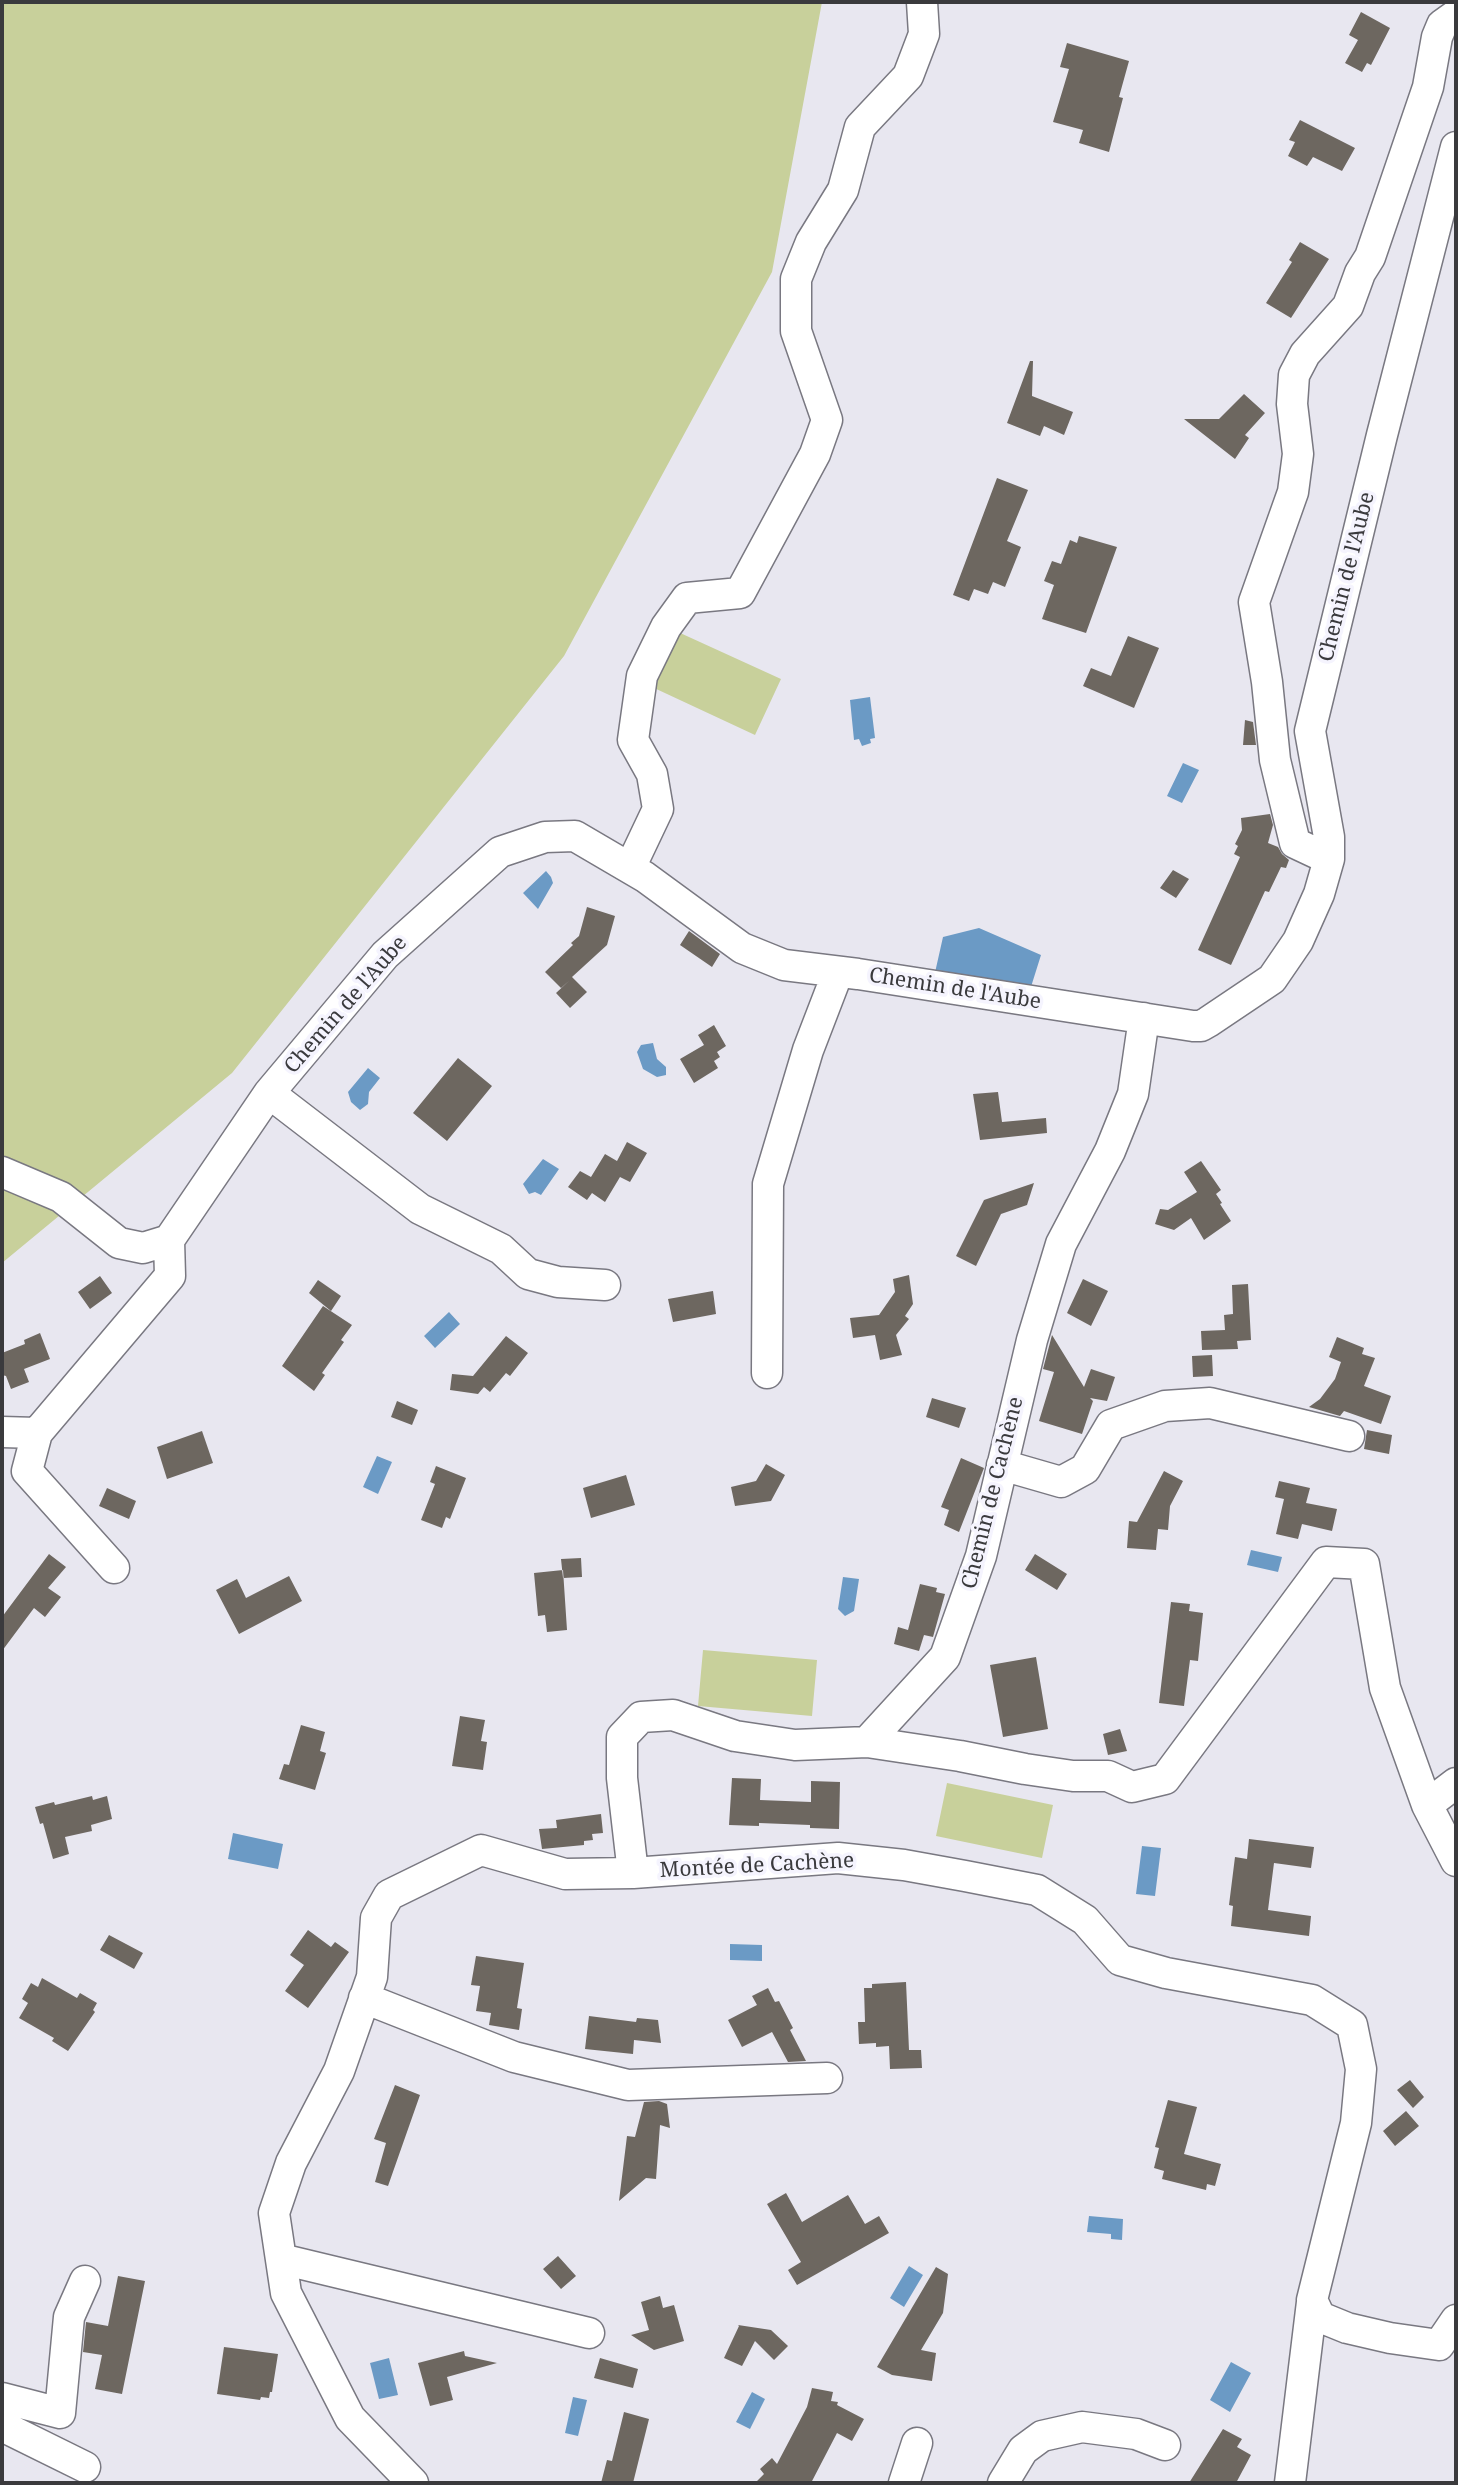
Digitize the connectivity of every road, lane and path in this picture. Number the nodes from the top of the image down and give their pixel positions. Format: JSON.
{"nodes":[{"id":1,"x":922,"y":2,"type":"edge"},
{"id":2,"x":1456,"y":15,"type":"edge"},
{"id":3,"x":1456,"y":147,"type":"edge"},
{"id":4,"x":1329,"y":859,"type":"junction"},
{"id":5,"x":630,"y":868,"type":"junction"},
{"id":6,"x":838,"y":971,"type":"junction"},
{"id":7,"x":1144,"y":1018,"type":"junction"},
{"id":8,"x":269,"y":1093,"type":"junction"},
{"id":9,"x":2,"y":1172,"type":"edge"},
{"id":10,"x":169,"y":1240,"type":"junction"},
{"id":11,"x":605,"y":1285,"type":"dead end"},
{"id":12,"x":767,"y":1373,"type":"dead end"},
{"id":13,"x":2,"y":1432,"type":"edge"},
{"id":14,"x":37,"y":1433,"type":"junction"},
{"id":15,"x":1349,"y":1436,"type":"dead end"},
{"id":16,"x":1002,"y":1465,"type":"junction"},
{"id":17,"x":114,"y":1568,"type":"dead end"},
{"id":18,"x":867,"y":1742,"type":"junction"},
{"id":19,"x":1456,"y":1783,"type":"edge"},
{"id":20,"x":1427,"y":1805,"type":"junction"},
{"id":21,"x":1456,"y":1861,"type":"edge"},
{"id":22,"x":633,"y":1873,"type":"junction"},
{"id":23,"x":364,"y":1998,"type":"junction"},
{"id":24,"x":827,"y":2078,"type":"dead end"},
{"id":25,"x":281,"y":2259,"type":"junction"},
{"id":26,"x":85,"y":2281,"type":"dead end"},
{"id":27,"x":1312,"y":2302,"type":"junction"},
{"id":28,"x":1456,"y":2320,"type":"edge"},
{"id":29,"x":589,"y":2333,"type":"dead end"},
{"id":30,"x":2,"y":2398,"type":"edge"},
{"id":31,"x":2,"y":2426,"type":"edge"},
{"id":32,"x":917,"y":2443,"type":"dead end"},
{"id":33,"x":1166,"y":2445,"type":"dead end"},
{"id":34,"x":85,"y":2467,"type":"dead end"},
{"id":35,"x":413,"y":2483,"type":"edge"},
{"id":36,"x":904,"y":2483,"type":"edge"},
{"id":37,"x":1003,"y":2483,"type":"edge"},
{"id":38,"x":1290,"y":2483,"type":"edge"}],
"edges":[{"from":1,"to":5,"type":"street"},
{"from":2,"to":4,"type":"street"},
{"from":3,"to":4,"type":"street","name":"Chemin de l'Aube"},
{"from":4,"to":7,"type":"street","name":"Chemin de l'Aube"},
{"from":5,"to":6,"type":"street","name":"Chemin de l'Aube"},
{"from":5,"to":8,"type":"street","name":"Chemin de l'Aube"},
{"from":6,"to":7,"type":"street","name":"Chemin de l'Aube"},
{"from":6,"to":12,"type":"street"},
{"from":7,"to":16,"type":"street","name":"Chemin de Cachène"},
{"from":8,"to":10,"type":"street","name":"Chemin de l'Aube"},
{"from":8,"to":11,"type":"street"},
{"from":9,"to":10,"type":"street"},
{"from":10,"to":14,"type":"street"},
{"from":13,"to":14,"type":"street"},
{"from":14,"to":17,"type":"street"},
{"from":15,"to":16,"type":"street"},
{"from":16,"to":18,"type":"street","name":"Chemin de Cachène"},
{"from":18,"to":20,"type":"street"},
{"from":18,"to":22,"type":"street"},
{"from":19,"to":20,"type":"street"},
{"from":20,"to":21,"type":"street"},
{"from":22,"to":23,"type":"street"},
{"from":22,"to":27,"type":"street","name":"Montée de Cachène"},
{"from":23,"to":24,"type":"street"},
{"from":23,"to":25,"type":"street"},
{"from":25,"to":29,"type":"street"},
{"from":25,"to":35,"type":"street"},
{"from":26,"to":30,"type":"street"},
{"from":27,"to":28,"type":"street"},
{"from":27,"to":38,"type":"street","name":"Montée de Cachène"},
{"from":31,"to":34,"type":"street"},
{"from":32,"to":36,"type":"street"},
{"from":33,"to":37,"type":"street"}]}
